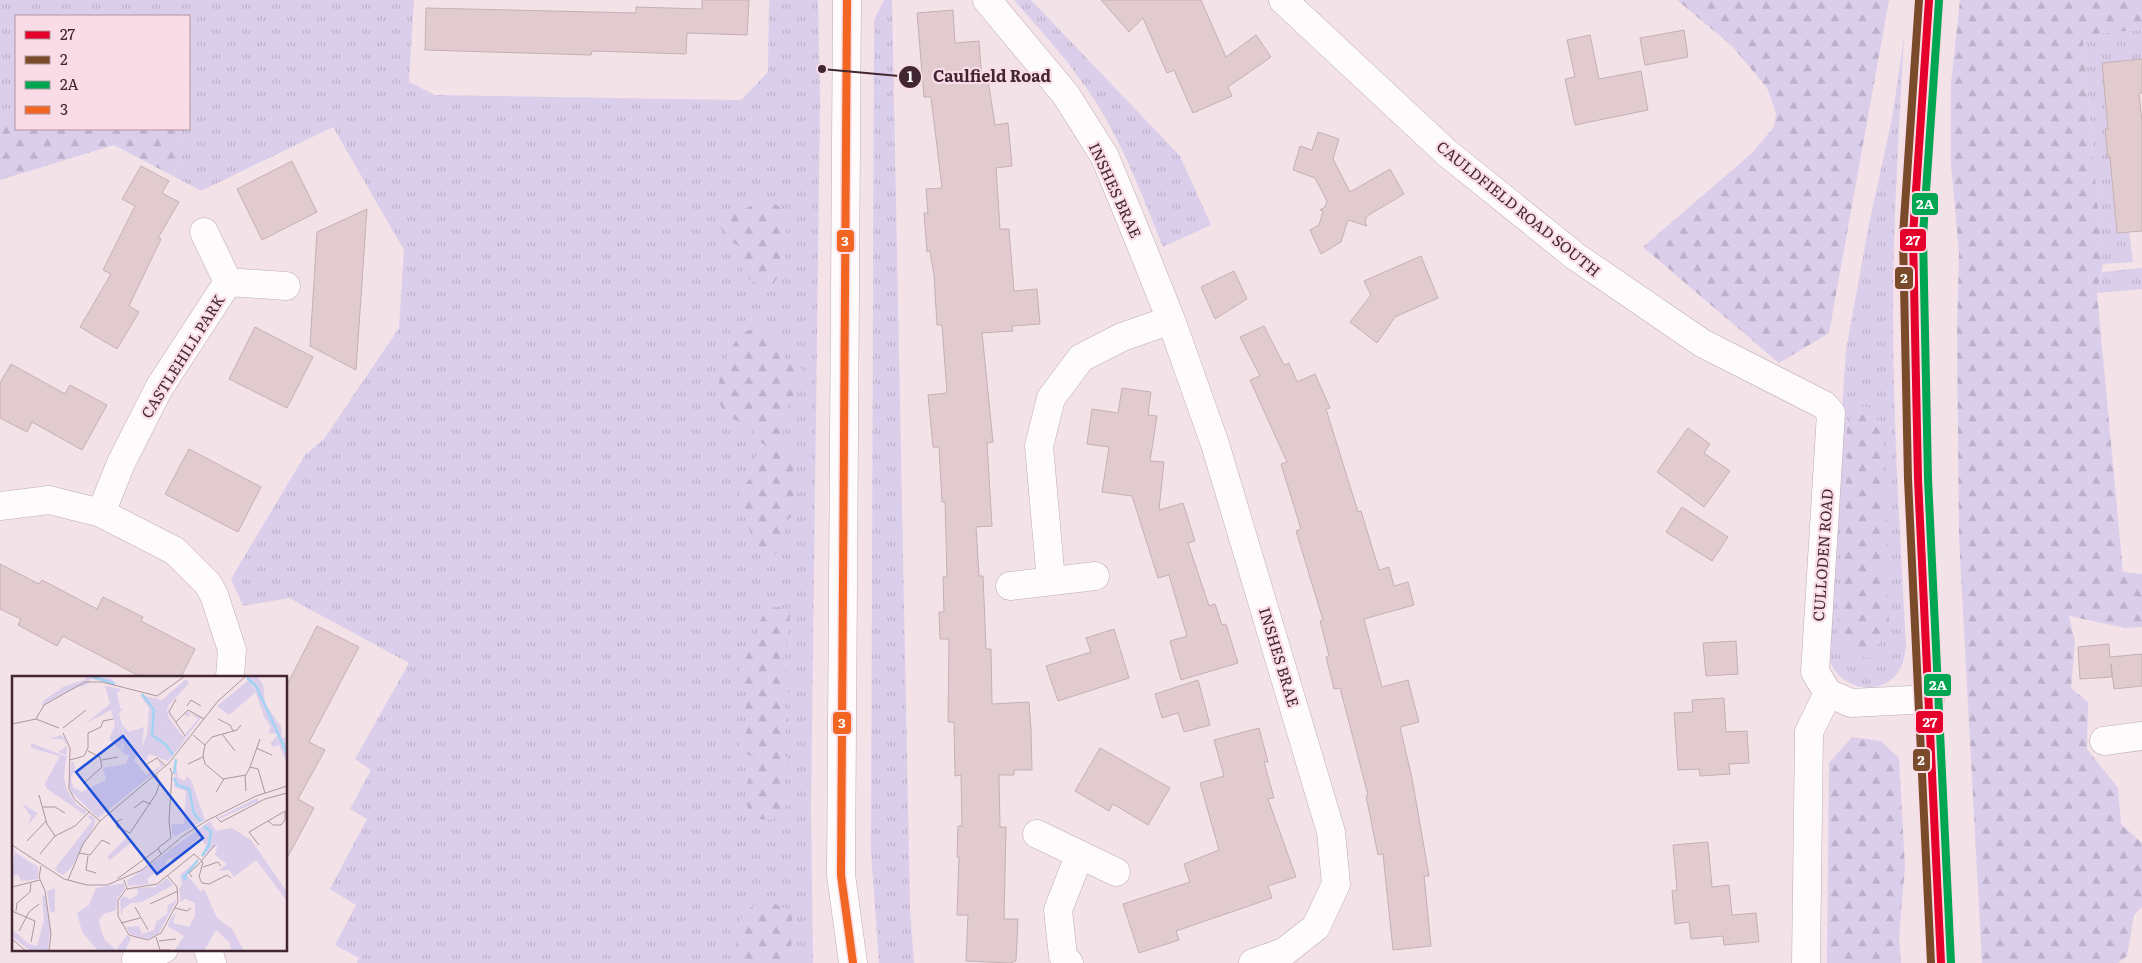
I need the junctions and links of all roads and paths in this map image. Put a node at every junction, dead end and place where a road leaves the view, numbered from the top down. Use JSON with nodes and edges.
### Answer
{"nodes":[{"id":1,"x":847,"y":0,"type":"edge"},
{"id":2,"x":987,"y":0,"type":"edge"},
{"id":3,"x":1283,"y":0,"type":"edge"},
{"id":4,"x":1929,"y":0,"type":"edge"},
{"id":5,"x":204,"y":232,"type":"dead end"},
{"id":6,"x":228,"y":282,"type":"junction"},
{"id":7,"x":286,"y":286,"type":"dead end"},
{"id":8,"x":1171,"y":320,"type":"junction"},
{"id":9,"x":1831,"y":413,"type":"joint"},
{"id":10,"x":0,"y":506,"type":"edge"},
{"id":11,"x":102,"y":513,"type":"junction"},
{"id":12,"x":1095,"y":576,"type":"dead end"},
{"id":13,"x":1051,"y":580,"type":"junction"},
{"id":14,"x":1010,"y":586,"type":"dead end"},
{"id":15,"x":230,"y":676,"type":"edge"},
{"id":16,"x":1828,"y":693,"type":"junction"},
{"id":17,"x":1930,"y":698,"type":"junction"},
{"id":18,"x":2142,"y":736,"type":"edge"},
{"id":19,"x":2104,"y":741,"type":"dead end"},
{"id":20,"x":1037,"y":834,"type":"dead end"},
{"id":21,"x":1079,"y":856,"type":"junction"},
{"id":22,"x":1116,"y":872,"type":"dead end"},
{"id":23,"x":161,"y":950,"type":"edge"},
{"id":24,"x":208,"y":950,"type":"edge"},
{"id":25,"x":136,"y":958,"type":"dead end"},
{"id":26,"x":212,"y":963,"type":"edge"},
{"id":27,"x":853,"y":963,"type":"edge"},
{"id":28,"x":1069,"y":963,"type":"edge"},
{"id":29,"x":1254,"y":963,"type":"edge"},
{"id":30,"x":1806,"y":963,"type":"edge"},
{"id":31,"x":1941,"y":963,"type":"edge"}],
"edges":[{"from":1,"to":27,"type":"street"},
{"from":2,"to":8,"type":"street","name":"INSHES BRAE"},
{"from":3,"to":9,"type":"street","name":"CAULDFIELD ROAD SOUTH"},
{"from":4,"to":17,"type":"main road"},
{"from":5,"to":6,"type":"street"},
{"from":6,"to":7,"type":"street"},
{"from":6,"to":11,"type":"street","name":"CASTLEHILL PARK"},
{"from":8,"to":13,"type":"street"},
{"from":8,"to":29,"type":"street","name":"INSHES BRAE"},
{"from":9,"to":16,"type":"street","name":"CULLODEN ROAD"},
{"from":10,"to":11,"type":"street"},
{"from":11,"to":15,"type":"street"},
{"from":12,"to":13,"type":"street"},
{"from":13,"to":14,"type":"street"},
{"from":16,"to":17,"type":"street"},
{"from":16,"to":30,"type":"street"},
{"from":17,"to":31,"type":"main road"},
{"from":18,"to":19,"type":"street"},
{"from":20,"to":21,"type":"street"},
{"from":21,"to":22,"type":"street"},
{"from":21,"to":28,"type":"street"},
{"from":23,"to":25,"type":"street"},
{"from":24,"to":26,"type":"street"}]}
